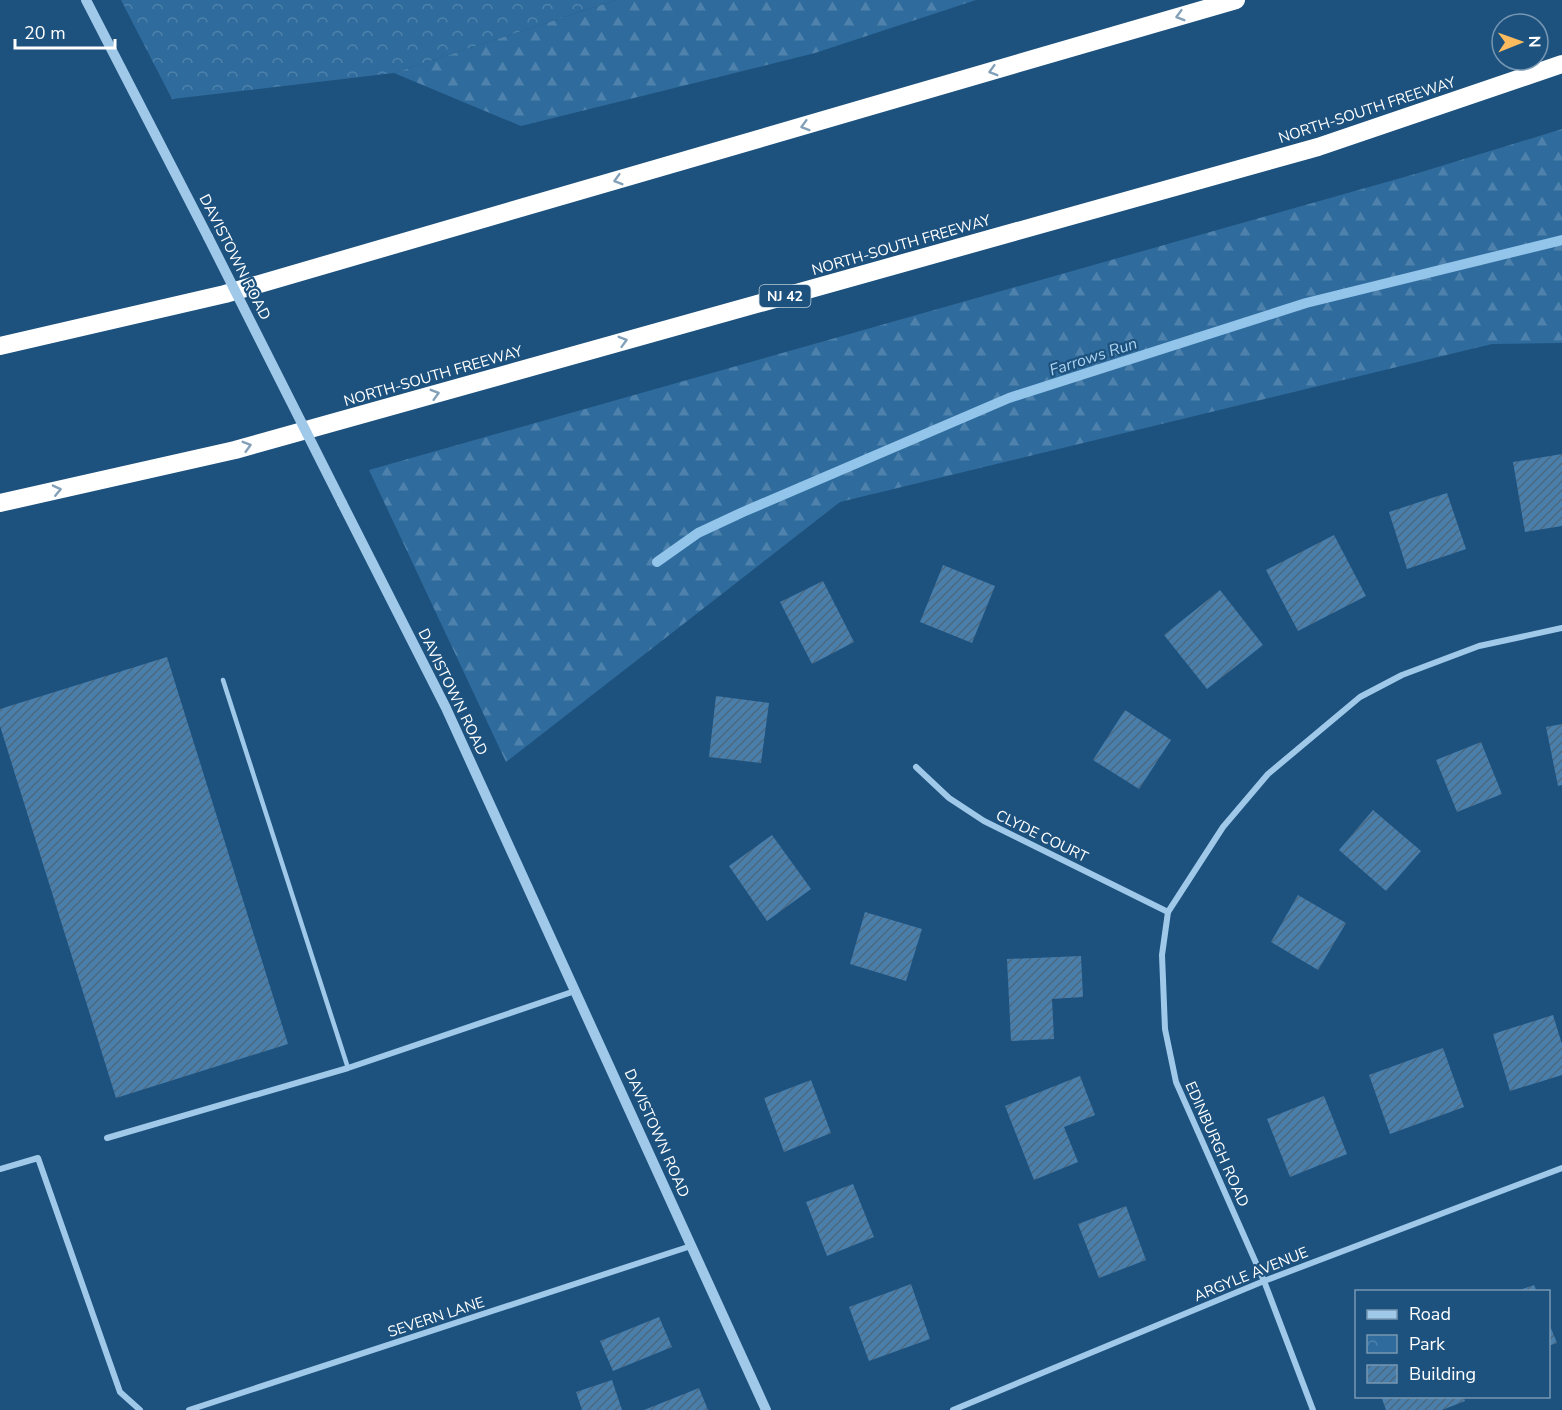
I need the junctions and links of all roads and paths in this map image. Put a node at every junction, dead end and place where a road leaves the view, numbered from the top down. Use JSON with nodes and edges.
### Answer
{"nodes":[{"id":1,"x":86,"y":0,"type":"edge"},
{"id":2,"x":1236,"y":0,"type":"edge"},
{"id":3,"x":1562,"y":64,"type":"edge"},
{"id":4,"x":0,"y":346,"type":"edge"},
{"id":5,"x":0,"y":503,"type":"edge"},
{"id":6,"x":1562,"y":628,"type":"edge"},
{"id":7,"x":223,"y":680,"type":"dead end"},
{"id":8,"x":916,"y":767,"type":"dead end"},
{"id":9,"x":1168,"y":912,"type":"junction"},
{"id":10,"x":575,"y":991,"type":"junction"},
{"id":11,"x":348,"y":1068,"type":"junction"},
{"id":12,"x":107,"y":1138,"type":"dead end"},
{"id":13,"x":1562,"y":1168,"type":"edge"},
{"id":14,"x":0,"y":1169,"type":"edge"},
{"id":15,"x":691,"y":1246,"type":"junction"},
{"id":16,"x":1264,"y":1281,"type":"junction"},
{"id":17,"x":140,"y":1410,"type":"edge"},
{"id":18,"x":189,"y":1410,"type":"edge"},
{"id":19,"x":766,"y":1410,"type":"edge"},
{"id":20,"x":953,"y":1410,"type":"edge"},
{"id":21,"x":1313,"y":1410,"type":"edge"}],
"edges":[{"from":1,"to":10,"type":"street","name":"DAVISTOWN ROAD","bridge":true},
{"from":2,"to":4,"type":"highway","one_way":true},
{"from":5,"to":3,"type":"highway","name":"NORTH-SOUTH FREEWAY","number":"NJ 42","one_way":true},
{"from":6,"to":9,"type":"street","name":"EDINBURGH ROAD"},
{"from":7,"to":11,"type":"lane"},
{"from":8,"to":9,"type":"street","name":"CLYDE COURT"},
{"from":9,"to":16,"type":"street","name":"EDINBURGH ROAD"},
{"from":10,"to":11,"type":"street"},
{"from":10,"to":15,"type":"street","name":"DAVISTOWN ROAD"},
{"from":11,"to":12,"type":"street"},
{"from":13,"to":16,"type":"street","name":"ARGYLE AVENUE"},
{"from":14,"to":17,"type":"street"},
{"from":15,"to":18,"type":"street","name":"SEVERN LANE"},
{"from":15,"to":19,"type":"street","name":"DAVISTOWN ROAD"},
{"from":16,"to":20,"type":"street","name":"ARGYLE AVENUE"},
{"from":16,"to":21,"type":"street","name":"EDINBURGH ROAD"}]}
